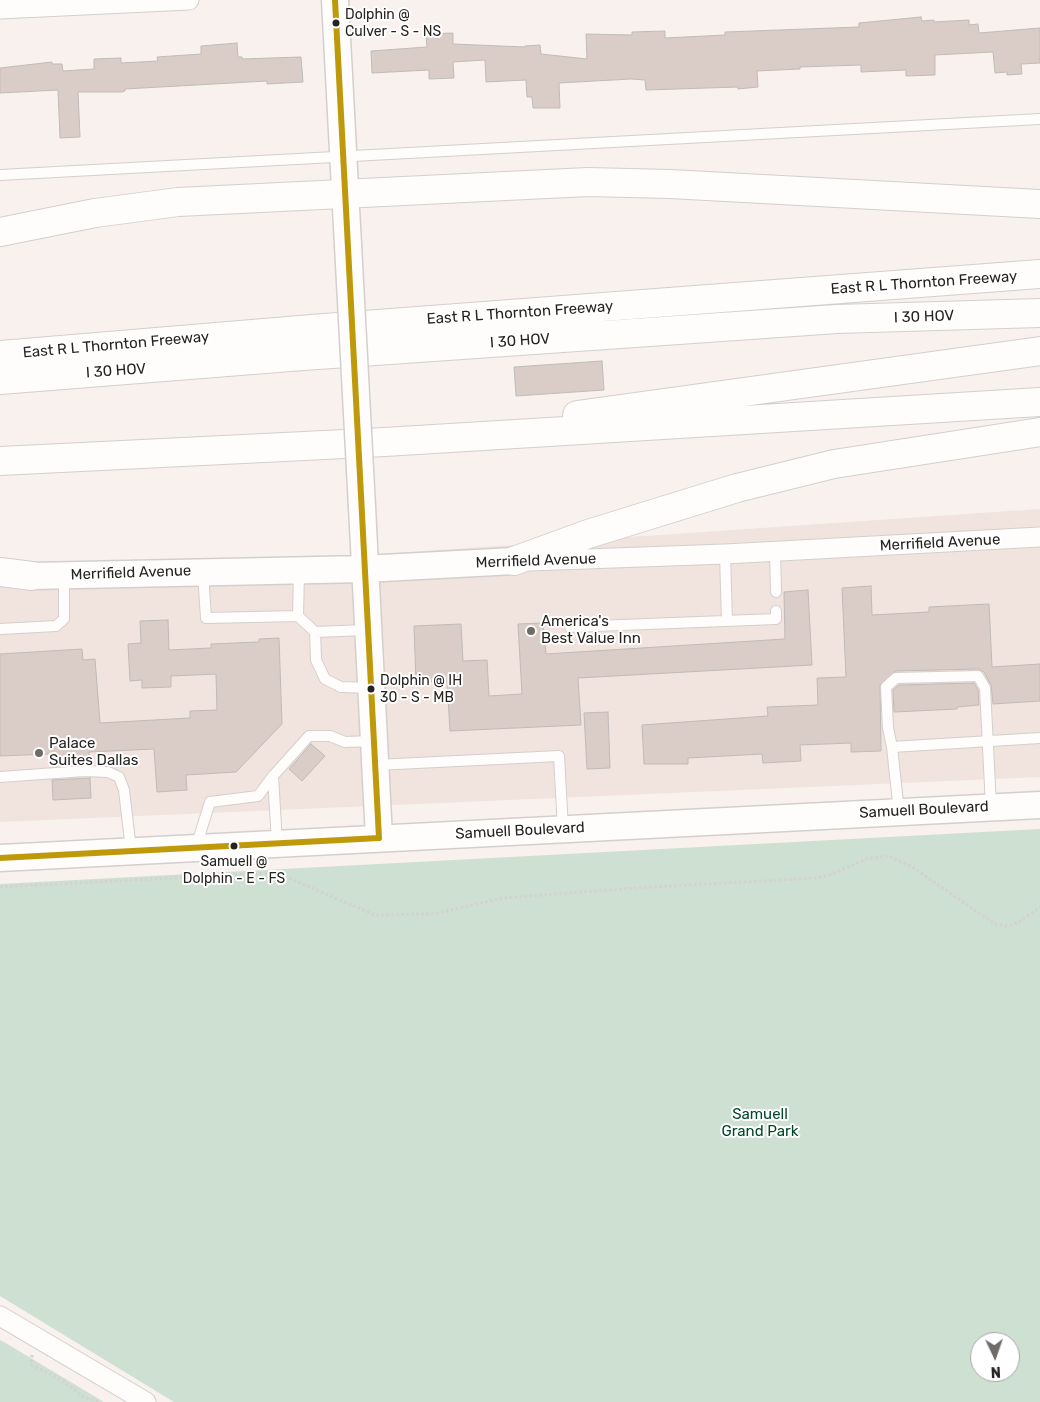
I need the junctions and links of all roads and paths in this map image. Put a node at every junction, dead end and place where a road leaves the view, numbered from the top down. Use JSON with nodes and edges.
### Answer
{"nodes":[{"id":1,"x":188,"y":0,"type":"edge"},
{"id":2,"x":335,"y":0,"type":"edge"},
{"id":3,"x":0,"y":9,"type":"edge"},
{"id":4,"x":1040,"y":119,"type":"edge"},
{"id":5,"x":342,"y":155,"type":"junction"},
{"id":6,"x":0,"y":175,"type":"edge"},
{"id":7,"x":344,"y":195,"type":"junction"},
{"id":8,"x":1040,"y":204,"type":"edge"},
{"id":9,"x":0,"y":232,"type":"edge"},
{"id":10,"x":1040,"y":274,"type":"edge"},
{"id":11,"x":662,"y":302,"type":"junction"},
{"id":12,"x":1040,"y":305,"type":"edge"},
{"id":13,"x":1040,"y":314,"type":"edge"},
{"id":14,"x":1040,"y":351,"type":"edge"},
{"id":15,"x":0,"y":355,"type":"edge"},
{"id":16,"x":0,"y":380,"type":"edge"},
{"id":17,"x":1040,"y":402,"type":"edge"},
{"id":18,"x":1040,"y":432,"type":"edge"},
{"id":19,"x":385,"y":442,"type":"junction"},
{"id":20,"x":0,"y":461,"type":"edge"},
{"id":21,"x":1040,"y":537,"type":"edge"},
{"id":22,"x":775,"y":552,"type":"junction"},
{"id":23,"x":725,"y":554,"type":"junction"},
{"id":24,"x":514,"y":561,"type":"junction"},
{"id":25,"x":364,"y":569,"type":"junction"},
{"id":26,"x":299,"y":571,"type":"junction"},
{"id":27,"x":0,"y":572,"type":"edge"},
{"id":28,"x":203,"y":572,"type":"junction"},
{"id":29,"x":64,"y":575,"type":"junction"},
{"id":30,"x":32,"y":576,"type":"joint"},
{"id":31,"x":776,"y":592,"type":"dead end"},
{"id":32,"x":776,"y":611,"type":"dead end"},
{"id":33,"x":298,"y":616,"type":"junction"},
{"id":34,"x":727,"y":620,"type":"junction"},
{"id":35,"x":570,"y":628,"type":"dead end"},
{"id":36,"x":0,"y":629,"type":"edge"},
{"id":37,"x":368,"y":630,"type":"junction"},
{"id":38,"x":315,"y":632,"type":"junction"},
{"id":39,"x":372,"y":688,"type":"junction"},
{"id":40,"x":1040,"y":738,"type":"edge"},
{"id":41,"x":988,"y":741,"type":"junction"},
{"id":42,"x":892,"y":747,"type":"junction"},
{"id":43,"x":376,"y":753,"type":"junction"},
{"id":44,"x":273,"y":776,"type":"junction"},
{"id":45,"x":0,"y":777,"type":"edge"},
{"id":46,"x":1040,"y":805,"type":"edge"},
{"id":47,"x":991,"y":807,"type":"junction"},
{"id":48,"x":898,"y":812,"type":"junction"},
{"id":49,"x":563,"y":829,"type":"junction"},
{"id":50,"x":379,"y":838,"type":"junction"},
{"id":51,"x":278,"y":844,"type":"junction"},
{"id":52,"x":195,"y":848,"type":"junction"},
{"id":53,"x":131,"y":851,"type":"junction"},
{"id":54,"x":0,"y":858,"type":"edge"},
{"id":55,"x":0,"y":887,"type":"edge"},
{"id":56,"x":1040,"y":907,"type":"edge"},
{"id":57,"x":0,"y":1316,"type":"edge"},
{"id":58,"x":40,"y":1340,"type":"junction"},
{"id":59,"x":98,"y":1402,"type":"edge"},
{"id":60,"x":146,"y":1402,"type":"edge"}],
"edges":[{"from":1,"to":3,"type":"street"},
{"from":2,"to":5,"type":"main road"},
{"from":4,"to":5,"type":"lane"},
{"from":5,"to":6,"type":"lane"},
{"from":5,"to":7,"type":"main road"},
{"from":7,"to":8,"type":"highway"},
{"from":7,"to":9,"type":"highway"},
{"from":7,"to":25,"type":"main road","bridge":true},
{"from":10,"to":11,"type":"highway","name":"East R L Thornton Freeway"},
{"from":11,"to":12,"type":"highway"},
{"from":11,"to":15,"type":"highway","name":"East R L Thornton Freeway"},
{"from":13,"to":16,"type":"highway","name":"I 30 HOV"},
{"from":14,"to":19,"type":"highway"},
{"from":17,"to":19,"type":"highway"},
{"from":18,"to":24,"type":"highway"},
{"from":19,"to":20,"type":"highway"},
{"from":21,"to":22,"type":"street","name":"Merrifield Avenue"},
{"from":22,"to":23,"type":"street","name":"Merrifield Avenue"},
{"from":22,"to":31,"type":"lane"},
{"from":23,"to":24,"type":"street","name":"Merrifield Avenue"},
{"from":23,"to":34,"type":"lane"},
{"from":24,"to":25,"type":"main road","name":"Merrifield Avenue"},
{"from":25,"to":26,"type":"main road","name":"Merrifield Avenue"},
{"from":25,"to":37,"type":"main road"},
{"from":26,"to":28,"type":"main road","name":"Merrifield Avenue"},
{"from":26,"to":33,"type":"lane"},
{"from":27,"to":30,"type":"highway"},
{"from":28,"to":29,"type":"main road","name":"Merrifield Avenue"},
{"from":28,"to":33,"type":"lane"},
{"from":29,"to":30,"type":"main road","name":"Merrifield Avenue"},
{"from":29,"to":36,"type":"lane"},
{"from":32,"to":34,"type":"lane"},
{"from":33,"to":38,"type":"lane"},
{"from":34,"to":35,"type":"lane"},
{"from":37,"to":38,"type":"lane"},
{"from":37,"to":39,"type":"main road"},
{"from":38,"to":39,"type":"lane"},
{"from":39,"to":43,"type":"main road"},
{"from":40,"to":41,"type":"lane"},
{"from":41,"to":42,"type":"lane"},
{"from":41,"to":42,"type":"lane"},
{"from":41,"to":47,"type":"lane"},
{"from":42,"to":48,"type":"lane"},
{"from":43,"to":44,"type":"lane"},
{"from":43,"to":49,"type":"lane"},
{"from":43,"to":50,"type":"main road"},
{"from":44,"to":51,"type":"lane"},
{"from":44,"to":52,"type":"lane"},
{"from":45,"to":53,"type":"lane"},
{"from":46,"to":47,"type":"main road","name":"Samuell Boulevard"},
{"from":47,"to":48,"type":"main road","name":"Samuell Boulevard"},
{"from":48,"to":49,"type":"main road","name":"Samuell Boulevard"},
{"from":49,"to":50,"type":"main road","name":"Samuell Boulevard"},
{"from":50,"to":51,"type":"main road","name":"Samuell Boulevard"},
{"from":51,"to":52,"type":"main road","name":"Samuell Boulevard"},
{"from":52,"to":53,"type":"main road","name":"Samuell Boulevard"},
{"from":53,"to":54,"type":"main road","name":"Samuell Boulevard"},
{"from":55,"to":56,"type":"path"},
{"from":57,"to":58,"type":"street"},
{"from":58,"to":59,"type":"path"},
{"from":58,"to":60,"type":"street"}]}
